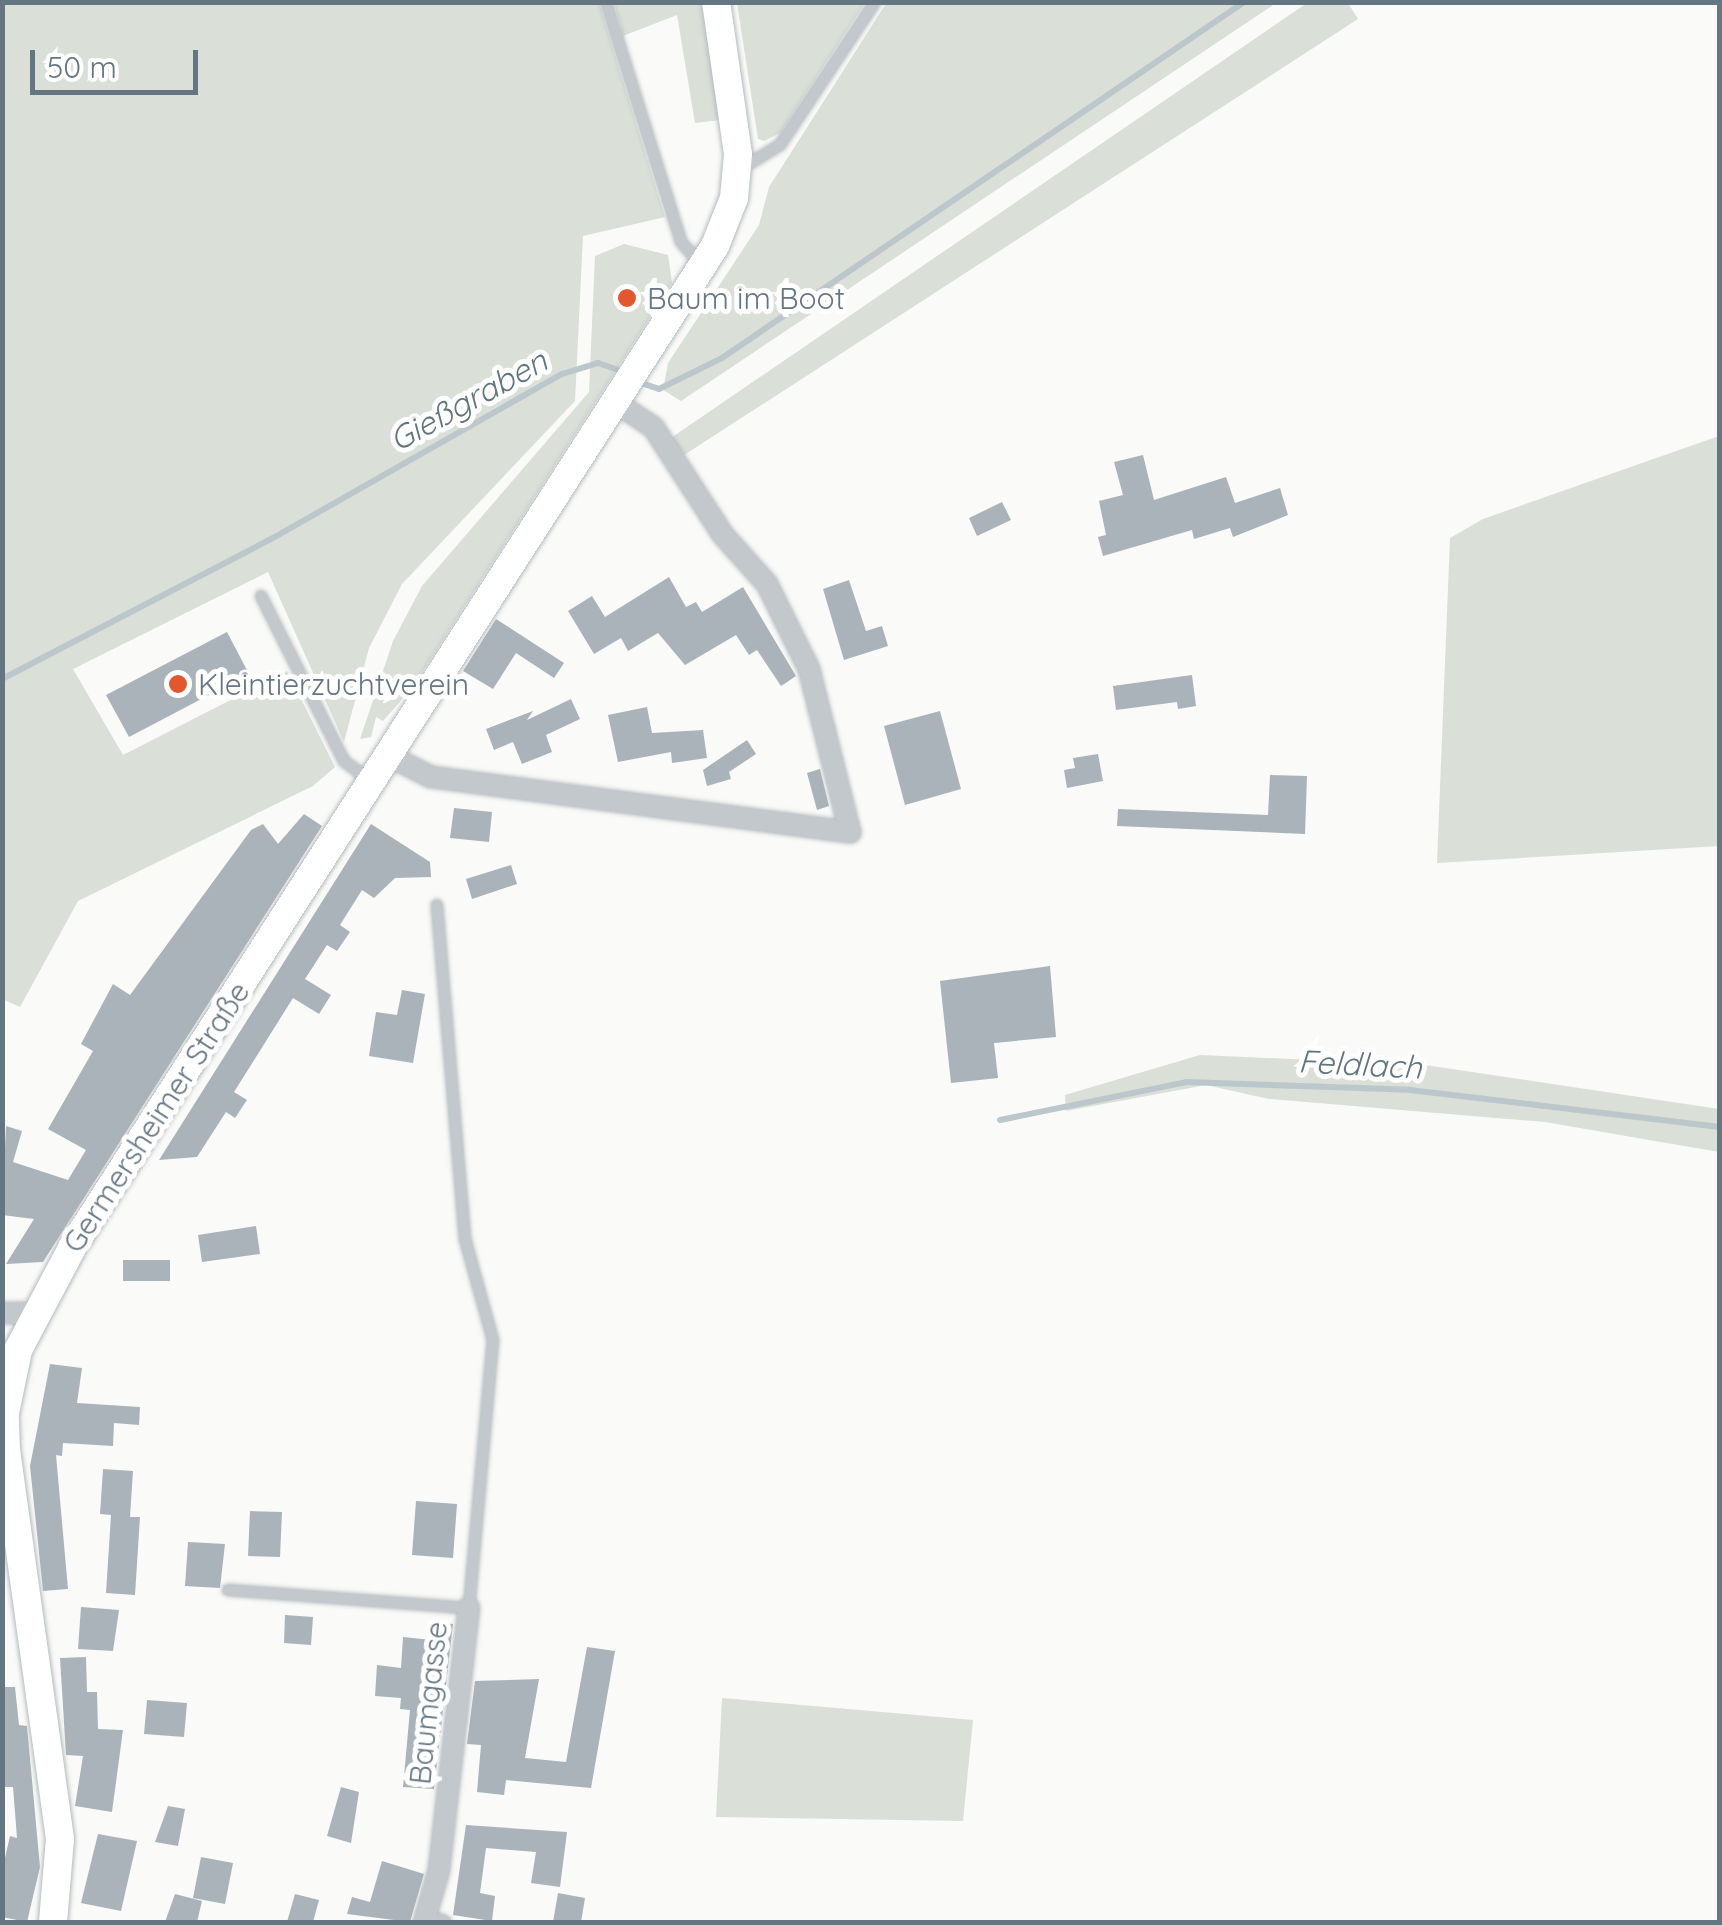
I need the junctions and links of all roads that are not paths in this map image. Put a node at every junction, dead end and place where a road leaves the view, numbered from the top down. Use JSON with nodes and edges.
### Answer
{"nodes":[{"id":1,"x":606,"y":2,"type":"edge"},
{"id":2,"x":716,"y":2,"type":"edge"},
{"id":3,"x":876,"y":2,"type":"edge"},
{"id":4,"x":738,"y":170,"type":"junction"},
{"id":5,"x":702,"y":266,"type":"junction"},
{"id":6,"x":618,"y":397,"type":"junction"},
{"id":7,"x":261,"y":596,"type":"dead end"},
{"id":8,"x":389,"y":756,"type":"junction"},
{"id":9,"x":372,"y":782,"type":"junction"},
{"id":10,"x":437,"y":904,"type":"dead end"},
{"id":11,"x":2,"y":1313,"type":"edge"},
{"id":12,"x":32,"y":1313,"type":"junction"},
{"id":13,"x":228,"y":1590,"type":"dead end"},
{"id":14,"x":469,"y":1608,"type":"junction"},
{"id":15,"x":432,"y":1920,"type":"edge"},
{"id":16,"x":53,"y":1922,"type":"edge"}],
"edges":[{"from":1,"to":5,"type":"lane"},
{"from":2,"to":4,"type":"street","name":"Germersheimer Straße"},
{"from":3,"to":4,"type":"lane"},
{"from":4,"to":5,"type":"street","name":"Germersheimer Straße"},
{"from":5,"to":6,"type":"street","name":"Germersheimer Straße"},
{"from":6,"to":8,"type":"street","name":"Germersheimer Straße"},
{"from":6,"to":8,"type":"street"},
{"from":7,"to":9,"type":"lane"},
{"from":8,"to":9,"type":"street","name":"Germersheimer Straße"},
{"from":9,"to":12,"type":"street","name":"Germersheimer Straße"},
{"from":10,"to":14,"type":"lane"},
{"from":11,"to":12,"type":"street"},
{"from":12,"to":16,"type":"street","name":"Germersheimer Straße"},
{"from":13,"to":14,"type":"lane","name":"Baumgasse"},
{"from":14,"to":15,"type":"street","name":"Baumgasse"}]}
